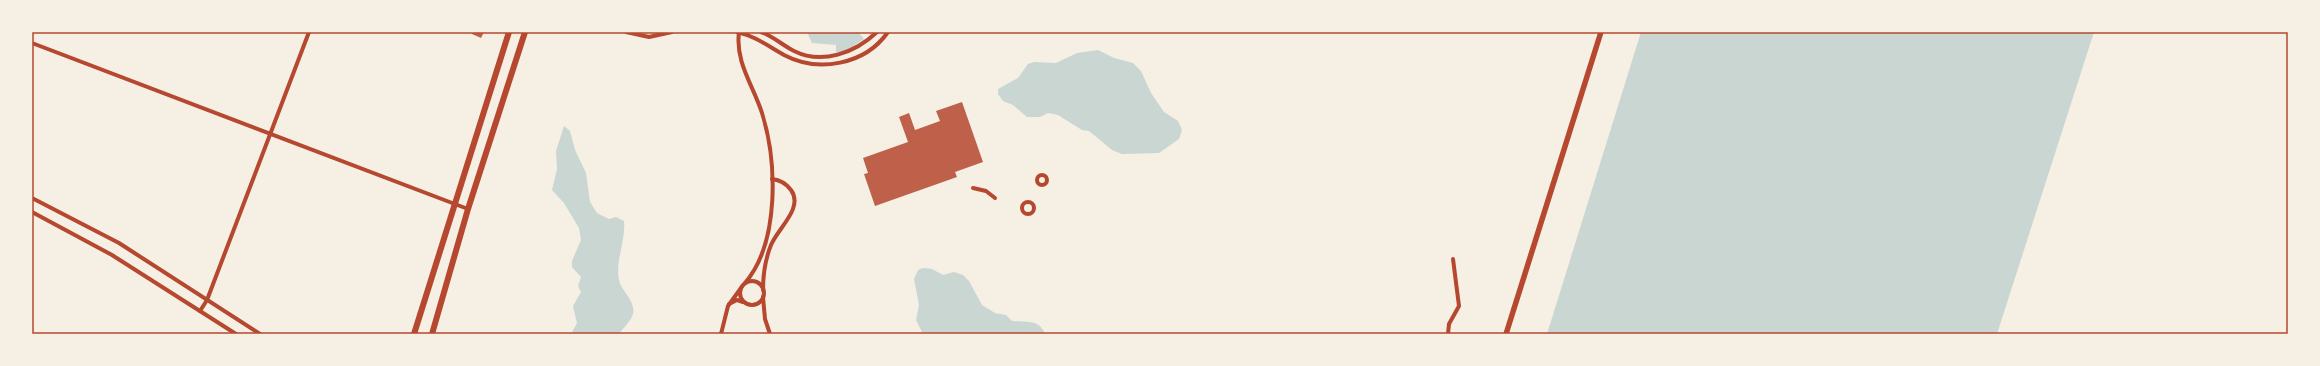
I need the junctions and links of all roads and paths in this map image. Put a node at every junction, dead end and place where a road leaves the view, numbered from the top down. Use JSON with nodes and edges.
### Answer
{"nodes":[{"id":1,"x":309,"y":32,"type":"edge"},
{"id":2,"x":509,"y":32,"type":"edge"},
{"id":3,"x":525,"y":32,"type":"edge"},
{"id":4,"x":626,"y":32,"type":"edge"},
{"id":5,"x":672,"y":32,"type":"edge"},
{"id":6,"x":738,"y":32,"type":"edge"},
{"id":7,"x":761,"y":32,"type":"edge"},
{"id":8,"x":877,"y":32,"type":"edge"},
{"id":9,"x":888,"y":32,"type":"edge"},
{"id":10,"x":1601,"y":32,"type":"edge"},
{"id":11,"x":634,"y":33,"type":"edge"},
{"id":12,"x":868,"y":39,"type":"junction"},
{"id":13,"x":32,"y":43,"type":"edge"},
{"id":14,"x":872,"y":48,"type":"junction"},
{"id":15,"x":844,"y":53,"type":"junction"},
{"id":16,"x":846,"y":62,"type":"junction"},
{"id":17,"x":272,"y":133,"type":"junction"},
{"id":18,"x":772,"y":179,"type":"junction"},
{"id":19,"x":973,"y":188,"type":"dead end"},
{"id":20,"x":32,"y":198,"type":"edge"},
{"id":21,"x":995,"y":198,"type":"dead end"},
{"id":22,"x":455,"y":204,"type":"junction"},
{"id":23,"x":468,"y":209,"type":"junction"},
{"id":24,"x":32,"y":212,"type":"edge"},
{"id":25,"x":1452,"y":259,"type":"dead end"},
{"id":26,"x":744,"y":284,"type":"junction"},
{"id":27,"x":763,"y":292,"type":"junction"},
{"id":28,"x":208,"y":300,"type":"junction"},
{"id":29,"x":745,"y":302,"type":"junction"},
{"id":30,"x":753,"y":304,"type":"junction"},
{"id":31,"x":728,"y":306,"type":"junction"},
{"id":32,"x":200,"y":311,"type":"junction"},
{"id":33,"x":764,"y":313,"type":"junction"},
{"id":34,"x":236,"y":334,"type":"edge"},
{"id":35,"x":260,"y":334,"type":"edge"},
{"id":36,"x":414,"y":334,"type":"edge"},
{"id":37,"x":432,"y":334,"type":"edge"},
{"id":38,"x":721,"y":334,"type":"edge"},
{"id":39,"x":770,"y":334,"type":"edge"},
{"id":40,"x":1448,"y":334,"type":"edge"},
{"id":41,"x":1506,"y":334,"type":"edge"}],
"edges":[{"from":1,"to":17,"type":"street"},
{"from":2,"to":22,"type":"main road"},
{"from":3,"to":23,"type":"main road"},
{"from":4,"to":11,"type":"street"},
{"from":5,"to":11,"type":"street"},
{"from":6,"to":16,"type":"street"},
{"from":6,"to":18,"type":"street"},
{"from":7,"to":15,"type":"street"},
{"from":8,"to":12,"type":"street"},
{"from":9,"to":14,"type":"street"},
{"from":10,"to":41,"type":"street"},
{"from":12,"to":14,"type":"street"},
{"from":12,"to":15,"type":"street"},
{"from":13,"to":17,"type":"street"},
{"from":14,"to":16,"type":"street"},
{"from":15,"to":16,"type":"street"},
{"from":17,"to":22,"type":"street"},
{"from":17,"to":28,"type":"street"},
{"from":18,"to":26,"type":"street"},
{"from":18,"to":27,"type":"street"},
{"from":19,"to":21,"type":"street"},
{"from":20,"to":28,"type":"street"},
{"from":22,"to":23,"type":"street"},
{"from":22,"to":36,"type":"main road"},
{"from":23,"to":37,"type":"main road"},
{"from":24,"to":32,"type":"street"},
{"from":25,"to":40,"type":"street"},
{"from":26,"to":27,"type":"street"},
{"from":26,"to":29,"type":"street"},
{"from":26,"to":31,"type":"street"},
{"from":27,"to":30,"type":"street"},
{"from":27,"to":33,"type":"street"},
{"from":28,"to":32,"type":"street"},
{"from":28,"to":35,"type":"street"},
{"from":29,"to":30,"type":"street"},
{"from":29,"to":31,"type":"street"},
{"from":30,"to":33,"type":"street"},
{"from":31,"to":38,"type":"street"},
{"from":32,"to":34,"type":"street"},
{"from":33,"to":39,"type":"street"}]}
